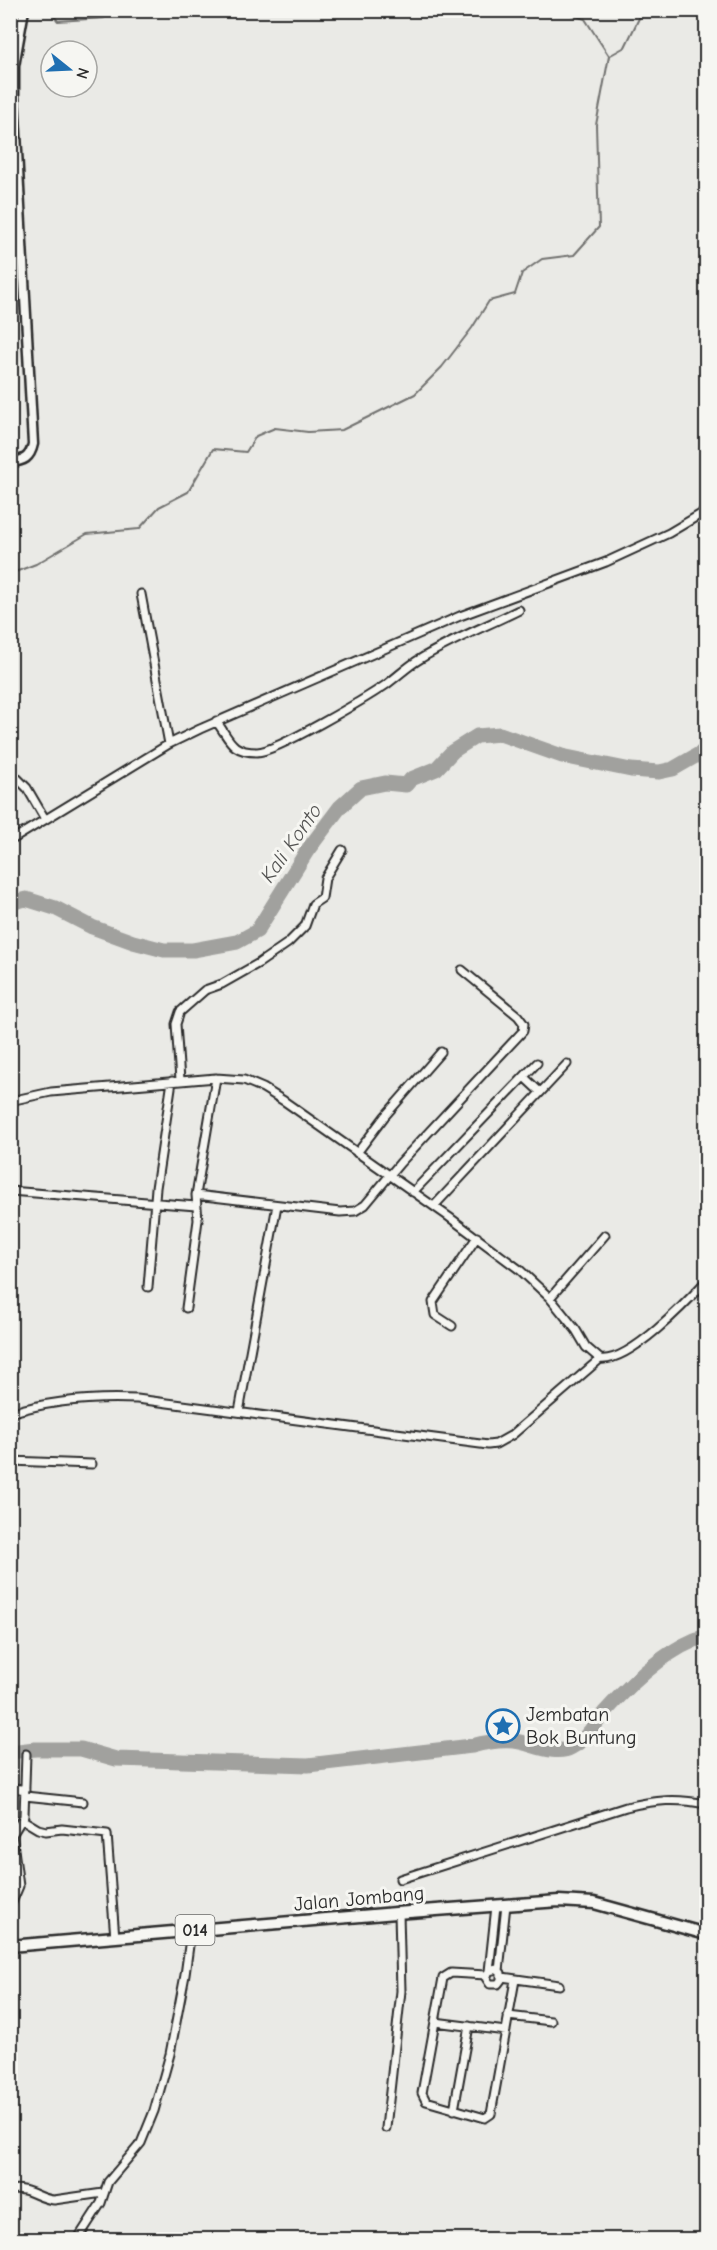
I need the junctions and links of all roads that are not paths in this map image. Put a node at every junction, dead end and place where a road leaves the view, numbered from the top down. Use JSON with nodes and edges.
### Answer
{"nodes":[{"id":1,"x":24,"y":10,"type":"edge"},
{"id":2,"x":10,"y":462,"type":"edge"},
{"id":3,"x":706,"y":511,"type":"edge"},
{"id":4,"x":141,"y":594,"type":"dead end"},
{"id":5,"x":519,"y":610,"type":"dead end"},
{"id":6,"x":216,"y":721,"type":"junction"},
{"id":7,"x":169,"y":744,"type":"junction"},
{"id":8,"x":10,"y":771,"type":"edge"},
{"id":9,"x":45,"y":819,"type":"junction"},
{"id":10,"x":10,"y":841,"type":"edge"},
{"id":11,"x":342,"y":850,"type":"dead end"},
{"id":12,"x":462,"y":969,"type":"dead end"},
{"id":13,"x":441,"y":1053,"type":"dead end"},
{"id":14,"x":537,"y":1063,"type":"dead end"},
{"id":15,"x":567,"y":1064,"type":"dead end"},
{"id":16,"x":524,"y":1077,"type":"junction"},
{"id":17,"x":216,"y":1078,"type":"junction"},
{"id":18,"x":176,"y":1081,"type":"junction"},
{"id":19,"x":540,"y":1092,"type":"junction"},
{"id":20,"x":10,"y":1101,"type":"edge"},
{"id":21,"x":357,"y":1153,"type":"junction"},
{"id":22,"x":388,"y":1176,"type":"junction"},
{"id":23,"x":10,"y":1191,"type":"edge"},
{"id":24,"x":413,"y":1192,"type":"junction"},
{"id":25,"x":196,"y":1195,"type":"junction"},
{"id":26,"x":155,"y":1202,"type":"junction"},
{"id":27,"x":277,"y":1205,"type":"junction"},
{"id":28,"x":196,"y":1206,"type":"junction"},
{"id":29,"x":434,"y":1206,"type":"junction"},
{"id":30,"x":605,"y":1235,"type":"dead end"},
{"id":31,"x":477,"y":1238,"type":"junction"},
{"id":32,"x":706,"y":1281,"type":"edge"},
{"id":33,"x":148,"y":1287,"type":"dead end"},
{"id":34,"x":550,"y":1298,"type":"junction"},
{"id":35,"x":186,"y":1308,"type":"dead end"},
{"id":36,"x":452,"y":1326,"type":"dead end"},
{"id":37,"x":600,"y":1359,"type":"junction"},
{"id":38,"x":239,"y":1412,"type":"junction"},
{"id":39,"x":10,"y":1413,"type":"edge"},
{"id":40,"x":10,"y":1461,"type":"edge"},
{"id":41,"x":92,"y":1464,"type":"dead end"},
{"id":42,"x":26,"y":1754,"type":"dead end"},
{"id":43,"x":10,"y":1787,"type":"edge"},
{"id":44,"x":25,"y":1793,"type":"junction"},
{"id":45,"x":83,"y":1802,"type":"dead end"},
{"id":46,"x":706,"y":1804,"type":"edge"},
{"id":47,"x":23,"y":1820,"type":"junction"},
{"id":48,"x":400,"y":1879,"type":"dead end"},
{"id":49,"x":501,"y":1905,"type":"junction"},
{"id":50,"x":10,"y":1907,"type":"edge"},
{"id":51,"x":398,"y":1913,"type":"junction"},
{"id":52,"x":191,"y":1931,"type":"junction"},
{"id":53,"x":706,"y":1934,"type":"edge"},
{"id":54,"x":115,"y":1938,"type":"junction"},
{"id":55,"x":10,"y":1946,"type":"edge"},
{"id":56,"x":488,"y":1973,"type":"junction"},
{"id":57,"x":500,"y":1974,"type":"junction"},
{"id":58,"x":515,"y":1980,"type":"junction"},
{"id":59,"x":559,"y":1985,"type":"dead end"},
{"id":60,"x":508,"y":2016,"type":"junction"},
{"id":61,"x":551,"y":2021,"type":"dead end"},
{"id":62,"x":435,"y":2022,"type":"junction"},
{"id":63,"x":469,"y":2026,"type":"junction"},
{"id":64,"x":506,"y":2031,"type":"junction"},
{"id":65,"x":454,"y":2110,"type":"junction"},
{"id":66,"x":386,"y":2128,"type":"dead end"},
{"id":67,"x":10,"y":2190,"type":"edge"},
{"id":68,"x":102,"y":2197,"type":"junction"},
{"id":69,"x":77,"y":2240,"type":"edge"}],
"edges":[{"from":1,"to":2,"type":"street"},
{"from":3,"to":6,"type":"street"},
{"from":4,"to":7,"type":"street"},
{"from":5,"to":6,"type":"street"},
{"from":6,"to":7,"type":"street"},
{"from":7,"to":9,"type":"street"},
{"from":8,"to":9,"type":"street"},
{"from":9,"to":10,"type":"street"},
{"from":11,"to":18,"type":"street"},
{"from":12,"to":22,"type":"street"},
{"from":13,"to":21,"type":"street"},
{"from":14,"to":16,"type":"street"},
{"from":15,"to":19,"type":"street"},
{"from":16,"to":19,"type":"street"},
{"from":16,"to":24,"type":"street"},
{"from":17,"to":18,"type":"street"},
{"from":17,"to":21,"type":"street"},
{"from":17,"to":25,"type":"street"},
{"from":18,"to":20,"type":"street"},
{"from":18,"to":26,"type":"street"},
{"from":19,"to":29,"type":"street"},
{"from":21,"to":22,"type":"street"},
{"from":22,"to":24,"type":"street"},
{"from":22,"to":27,"type":"street"},
{"from":23,"to":26,"type":"street"},
{"from":24,"to":29,"type":"street"},
{"from":25,"to":27,"type":"street"},
{"from":25,"to":28,"type":"street"},
{"from":26,"to":28,"type":"street"},
{"from":26,"to":33,"type":"street"},
{"from":27,"to":38,"type":"street"},
{"from":28,"to":35,"type":"street"},
{"from":29,"to":31,"type":"street"},
{"from":30,"to":34,"type":"street"},
{"from":31,"to":34,"type":"street"},
{"from":31,"to":36,"type":"street"},
{"from":32,"to":37,"type":"street"},
{"from":34,"to":37,"type":"street"},
{"from":37,"to":38,"type":"street"},
{"from":38,"to":39,"type":"street"},
{"from":40,"to":41,"type":"street"},
{"from":42,"to":44,"type":"street"},
{"from":43,"to":44,"type":"street"},
{"from":44,"to":45,"type":"street"},
{"from":44,"to":47,"type":"street"},
{"from":46,"to":48,"type":"street"},
{"from":47,"to":50,"type":"street"},
{"from":47,"to":54,"type":"street"},
{"from":49,"to":51,"type":"main road","name":"Jalan Jombang","number":"014"},
{"from":49,"to":53,"type":"main road","name":"Jalan Jombang","number":"014"},
{"from":49,"to":56,"type":"street"},
{"from":49,"to":57,"type":"street"},
{"from":51,"to":52,"type":"main road","name":"Jalan Jombang","number":"014"},
{"from":51,"to":66,"type":"street"},
{"from":52,"to":54,"type":"main road","name":"Jalan Jombang","number":"014"},
{"from":52,"to":68,"type":"street"},
{"from":54,"to":55,"type":"main road","name":"Jalan Jombang","number":"014"},
{"from":56,"to":57,"type":"street"},
{"from":56,"to":57,"type":"street"},
{"from":56,"to":62,"type":"street"},
{"from":57,"to":58,"type":"street"},
{"from":58,"to":59,"type":"street"},
{"from":58,"to":60,"type":"street"},
{"from":60,"to":61,"type":"street"},
{"from":60,"to":64,"type":"street"},
{"from":62,"to":63,"type":"street"},
{"from":62,"to":65,"type":"street"},
{"from":63,"to":64,"type":"street"},
{"from":63,"to":65,"type":"street"},
{"from":64,"to":65,"type":"street"},
{"from":67,"to":68,"type":"street"},
{"from":68,"to":69,"type":"street"}]}
